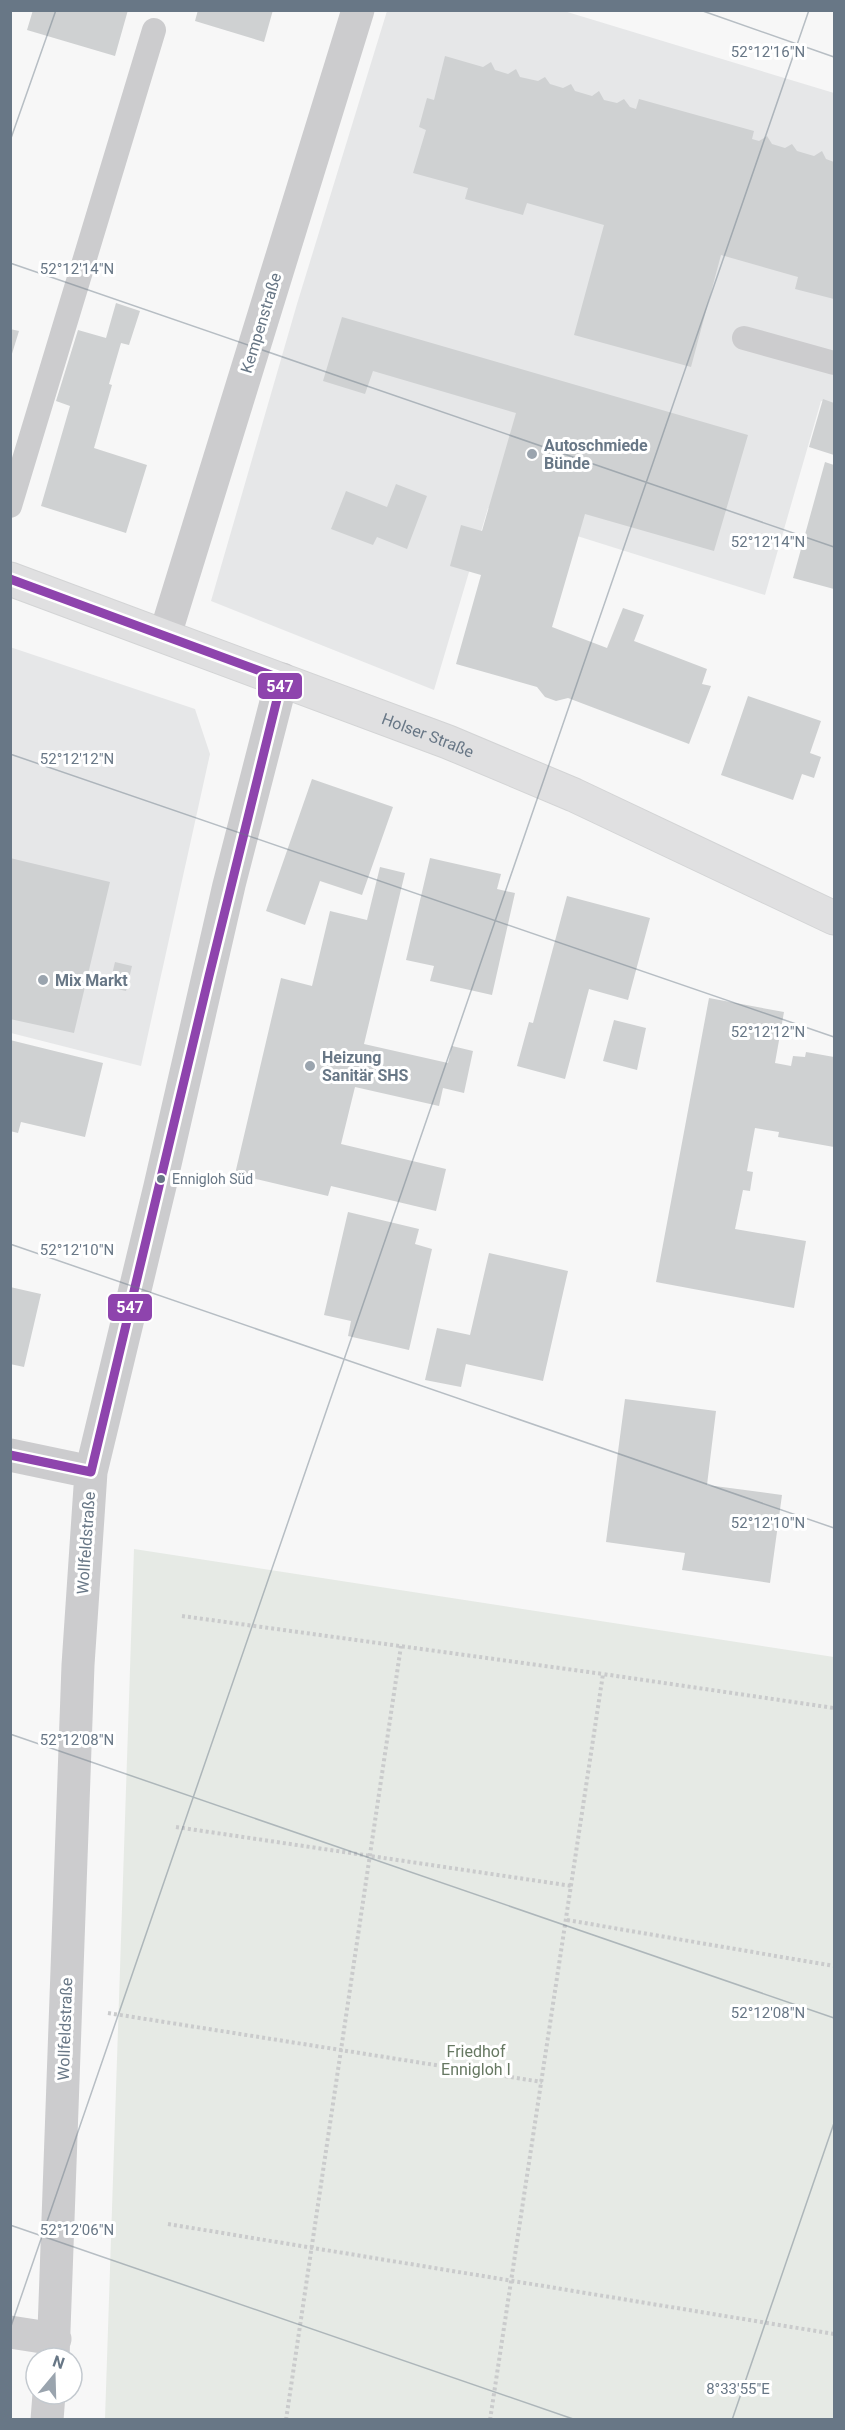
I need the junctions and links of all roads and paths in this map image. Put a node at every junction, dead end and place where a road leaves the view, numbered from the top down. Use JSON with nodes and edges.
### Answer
{"nodes":[{"id":1,"x":358,"y":10,"type":"edge"},
{"id":2,"x":154,"y":30,"type":"dead end"},
{"id":3,"x":744,"y":338,"type":"dead end"},
{"id":4,"x":834,"y":363,"type":"edge"},
{"id":5,"x":10,"y":506,"type":"edge"},
{"id":6,"x":10,"y":579,"type":"edge"},
{"id":7,"x":165,"y":635,"type":"junction"},
{"id":8,"x":282,"y":679,"type":"junction"},
{"id":9,"x":833,"y":911,"type":"edge"},
{"id":10,"x":10,"y":1455,"type":"edge"},
{"id":11,"x":91,"y":1472,"type":"junction"},
{"id":12,"x":182,"y":1616,"type":"dead end"},
{"id":13,"x":401,"y":1646,"type":"junction"},
{"id":14,"x":603,"y":1674,"type":"junction"},
{"id":15,"x":834,"y":1708,"type":"edge"},
{"id":16,"x":176,"y":1827,"type":"dead end"},
{"id":17,"x":370,"y":1856,"type":"junction"},
{"id":18,"x":572,"y":1886,"type":"junction"},
{"id":19,"x":567,"y":1920,"type":"junction"},
{"id":20,"x":834,"y":1966,"type":"edge"},
{"id":21,"x":66,"y":2007,"type":"junction"},
{"id":22,"x":341,"y":2050,"type":"junction"},
{"id":23,"x":542,"y":2082,"type":"junction"},
{"id":24,"x":168,"y":2224,"type":"dead end"},
{"id":25,"x":312,"y":2248,"type":"junction"},
{"id":26,"x":511,"y":2281,"type":"junction"},
{"id":27,"x":10,"y":2332,"type":"edge"},
{"id":28,"x":834,"y":2334,"type":"edge"},
{"id":29,"x":46,"y":2346,"type":"edge"},
{"id":30,"x":54,"y":2346,"type":"edge"},
{"id":31,"x":286,"y":2420,"type":"edge"},
{"id":32,"x":490,"y":2420,"type":"edge"}],
"edges":[{"from":1,"to":7,"type":"street","name":"Kempenstraße"},
{"from":2,"to":5,"type":"lane"},
{"from":3,"to":4,"type":"lane"},
{"from":6,"to":7,"type":"main road","name":"Holser Straße"},
{"from":7,"to":8,"type":"main road","name":"Holser Straße"},
{"from":8,"to":9,"type":"main road","name":"Holser Straße"},
{"from":8,"to":11,"type":"street","name":"Wollfeldstraße"},
{"from":10,"to":11,"type":"street"},
{"from":11,"to":21,"type":"street","name":"Wollfeldstraße"},
{"from":12,"to":13,"type":"path"},
{"from":13,"to":14,"type":"path"},
{"from":13,"to":17,"type":"path"},
{"from":14,"to":15,"type":"path"},
{"from":14,"to":18,"type":"path"},
{"from":16,"to":17,"type":"path"},
{"from":17,"to":18,"type":"path"},
{"from":17,"to":22,"type":"path"},
{"from":18,"to":19,"type":"path"},
{"from":19,"to":20,"type":"path"},
{"from":19,"to":23,"type":"path"},
{"from":21,"to":22,"type":"path"},
{"from":21,"to":30,"type":"street","name":"Wollfeldstraße"},
{"from":22,"to":23,"type":"path"},
{"from":22,"to":25,"type":"path"},
{"from":23,"to":26,"type":"path"},
{"from":24,"to":25,"type":"path"},
{"from":25,"to":26,"type":"path"},
{"from":25,"to":31,"type":"path"},
{"from":26,"to":28,"type":"path"},
{"from":26,"to":32,"type":"path"},
{"from":27,"to":29,"type":"street"}]}
